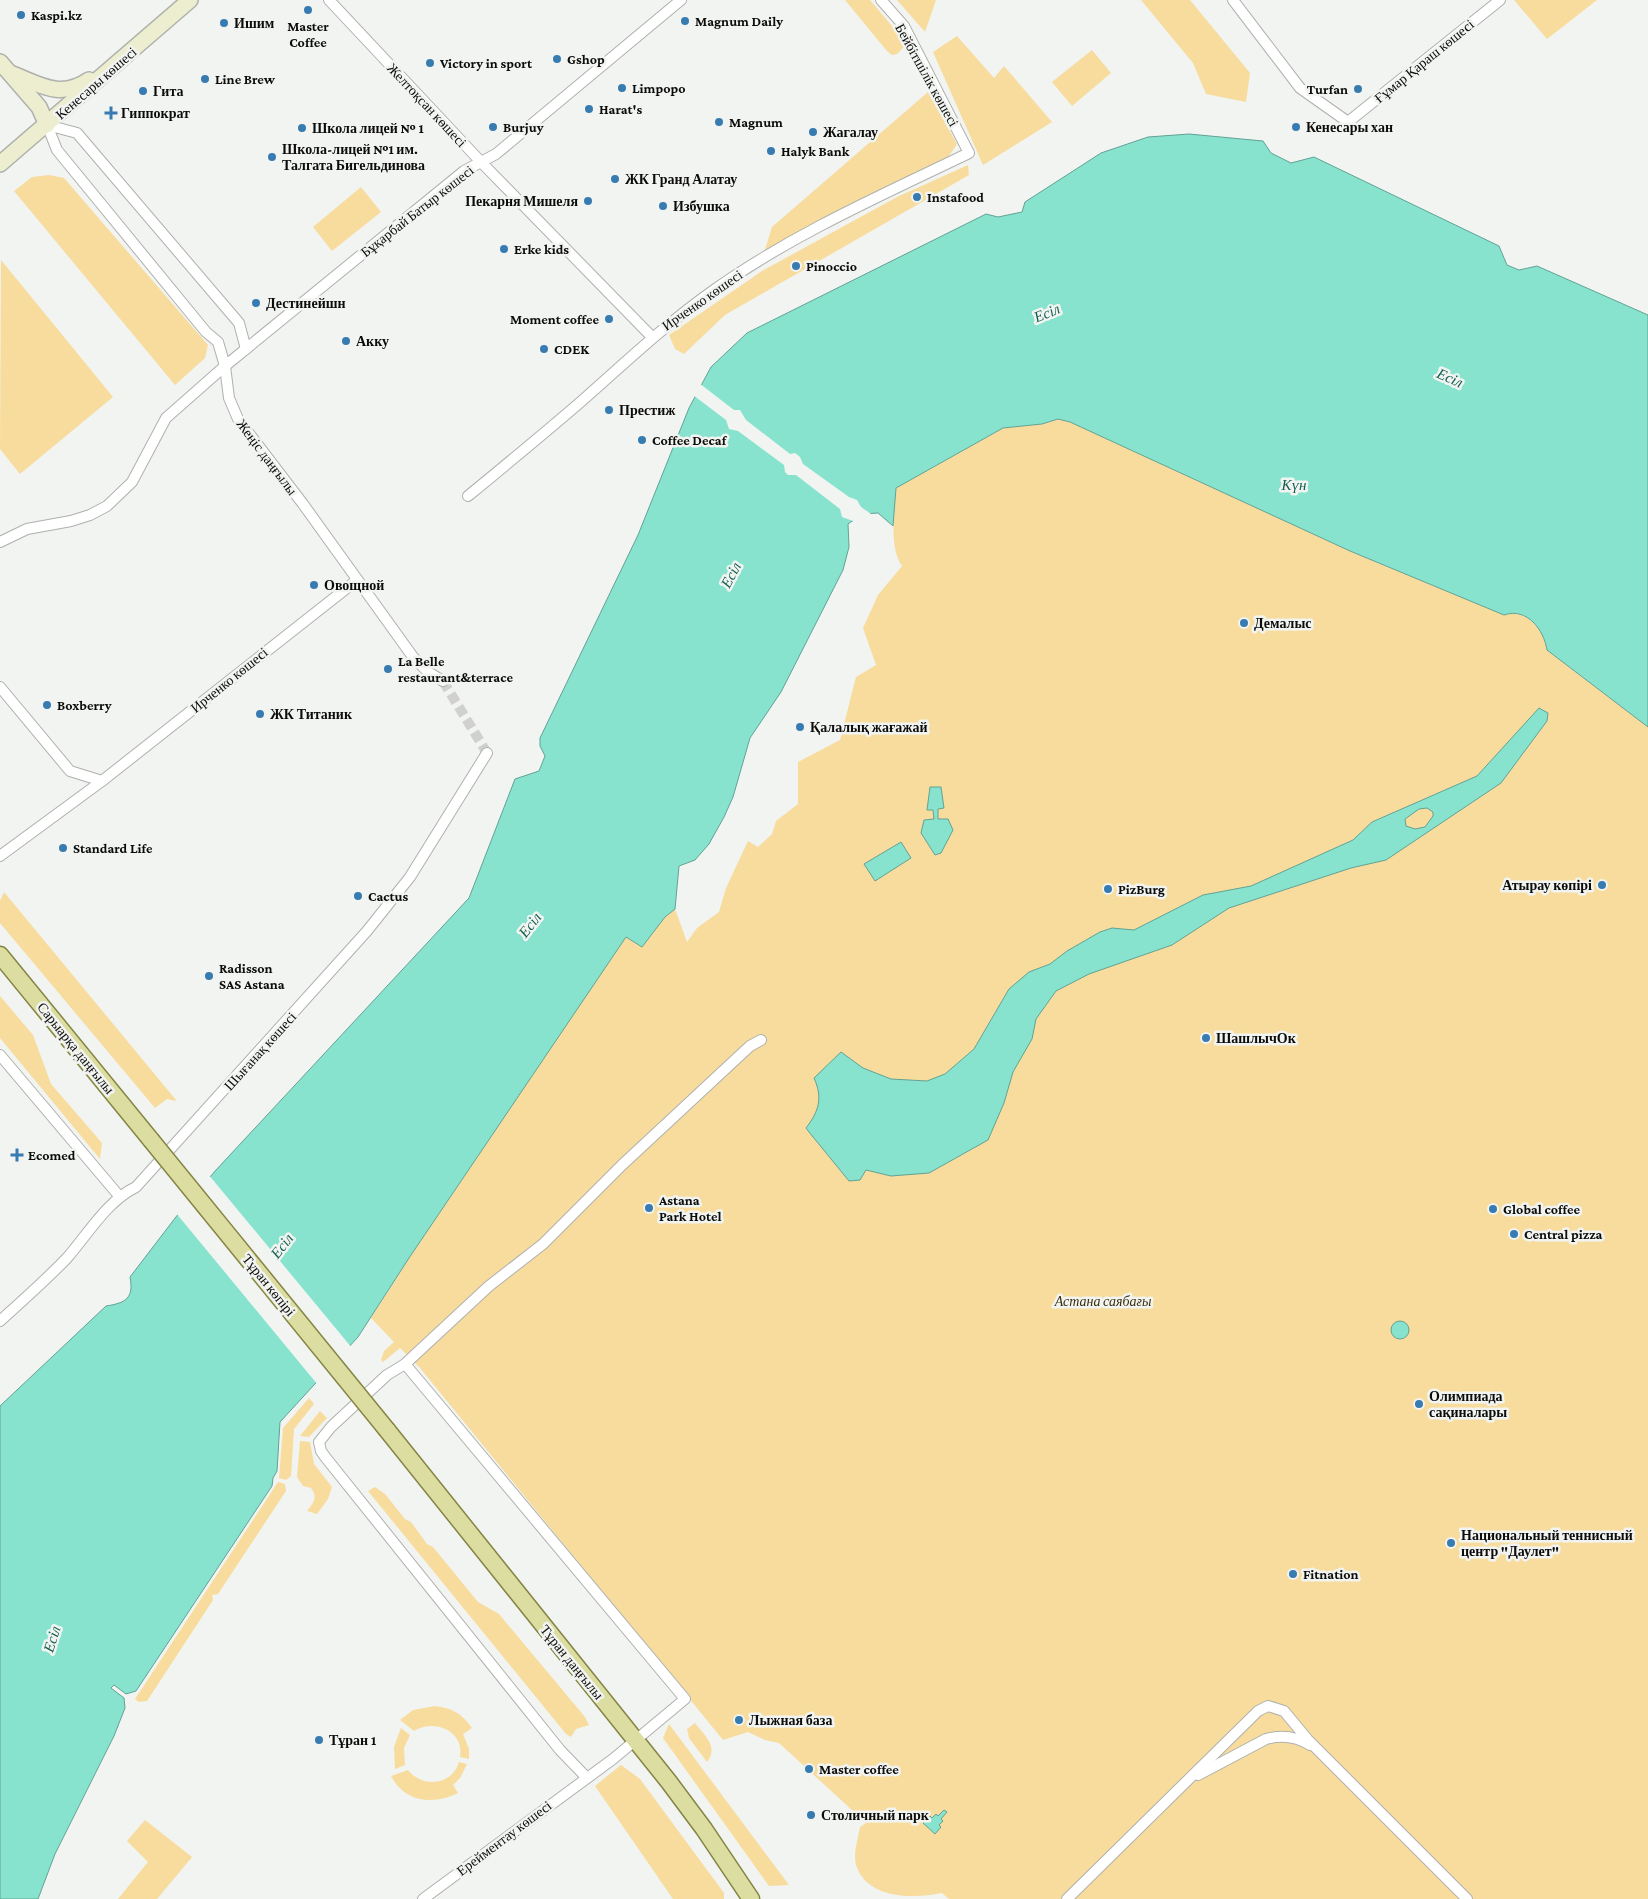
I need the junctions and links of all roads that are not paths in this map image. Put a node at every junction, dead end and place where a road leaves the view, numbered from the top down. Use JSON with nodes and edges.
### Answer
{"nodes":[{"id":1,"x":190,"y":0,"type":"edge"},
{"id":2,"x":329,"y":0,"type":"edge"},
{"id":3,"x":681,"y":0,"type":"edge"},
{"id":4,"x":881,"y":0,"type":"edge"},
{"id":5,"x":1232,"y":0,"type":"edge"},
{"id":6,"x":1500,"y":0,"type":"edge"},
{"id":7,"x":130,"y":53,"type":"junction"},
{"id":8,"x":5,"y":67,"type":"edge"},
{"id":9,"x":47,"y":125,"type":"junction"},
{"id":10,"x":969,"y":153,"type":"joint"},
{"id":11,"x":481,"y":162,"type":"junction"},
{"id":12,"x":0,"y":164,"type":"edge"},
{"id":13,"x":652,"y":337,"type":"junction"},
{"id":14,"x":246,"y":349,"type":"junction"},
{"id":15,"x":225,"y":366,"type":"junction"},
{"id":16,"x":468,"y":496,"type":"dead end"},
{"id":17,"x":0,"y":542,"type":"edge"},
{"id":18,"x":357,"y":580,"type":"junction"},
{"id":19,"x":443,"y":681,"type":"tunnel mouth"},
{"id":20,"x":0,"y":688,"type":"edge"},
{"id":21,"x":487,"y":753,"type":"dead end"},
{"id":22,"x":102,"y":781,"type":"junction"},
{"id":23,"x":0,"y":856,"type":"edge"},
{"id":24,"x":0,"y":955,"type":"edge"},
{"id":25,"x":761,"y":1040,"type":"dead end"},
{"id":26,"x":0,"y":1055,"type":"edge"},
{"id":27,"x":151,"y":1140,"type":"joint"},
{"id":28,"x":120,"y":1197,"type":"junction"},
{"id":29,"x":0,"y":1321,"type":"edge"},
{"id":30,"x":405,"y":1364,"type":"junction"},
{"id":31,"x":387,"y":1430,"type":"joint"},
{"id":32,"x":634,"y":1740,"type":"junction"},
{"id":33,"x":1318,"y":1749,"type":"junction"},
{"id":34,"x":586,"y":1778,"type":"junction"},
{"id":35,"x":1188,"y":1780,"type":"junction"},
{"id":36,"x":423,"y":1899,"type":"edge"},
{"id":37,"x":751,"y":1899,"type":"edge"},
{"id":38,"x":1067,"y":1899,"type":"edge"},
{"id":39,"x":1467,"y":1899,"type":"edge"}],
"edges":[{"from":1,"to":7,"type":"main road","name":"Кенесары көшесі"},
{"from":2,"to":11,"type":"street","name":"Желтоқсан көшесі"},
{"from":3,"to":11,"type":"street","name":"Бұқарбай Батыр көшесі"},
{"from":4,"to":10,"type":"street","name":"Бейбітшілік көшесі"},
{"from":5,"to":6,"type":"street","name":"Ғұмар Қараш көшесі"},
{"from":7,"to":8,"type":"main road"},
{"from":7,"to":9,"type":"main road","name":"Кенесары көшесі"},
{"from":8,"to":9,"type":"main road","name":"Жеңіс даңғылы"},
{"from":9,"to":12,"type":"main road","name":"Кенесары көшесі"},
{"from":9,"to":14,"type":"street"},
{"from":9,"to":15,"type":"street","name":"Жеңіс даңғылы"},
{"from":10,"to":13,"type":"street","name":"Ирченко көшесі"},
{"from":11,"to":13,"type":"street","name":"Желтоқсан көшесі"},
{"from":11,"to":14,"type":"street","name":"Бұқарбай Батыр көшесі"},
{"from":13,"to":16,"type":"street","name":"Ирченко көшесі"},
{"from":14,"to":15,"type":"street","name":"Бұқарбай Батыр көшесі"},
{"from":15,"to":17,"type":"street","name":"Бұқарбай Батыр көшесі"},
{"from":15,"to":18,"type":"street","name":"Жеңіс даңғылы"},
{"from":18,"to":19,"type":"street","name":"Жеңіс даңғылы"},
{"from":18,"to":22,"type":"street","name":"Ирченко көшесі"},
{"from":20,"to":22,"type":"street"},
{"from":21,"to":28,"type":"street","name":"Шығанақ көшесі"},
{"from":22,"to":23,"type":"street","name":"Ирченко көшесі"},
{"from":24,"to":27,"type":"main road","name":"Сарыарқа даңғылы"},
{"from":25,"to":30,"type":"street"},
{"from":26,"to":28,"type":"street"},
{"from":27,"to":31,"type":"main road","name":"Тұран көпірі","bridge":true},
{"from":28,"to":29,"type":"street","name":"Шығанақ көшесі"},
{"from":30,"to":32,"type":"street","name":"Ерейментау көшесі"},
{"from":30,"to":34,"type":"street"},
{"from":31,"to":32,"type":"main road","name":"Тұран даңғылы"},
{"from":32,"to":34,"type":"street","name":"Ерейментау көшесі"},
{"from":32,"to":37,"type":"main road","name":"Тұран даңғылы"},
{"from":33,"to":35,"type":"street"},
{"from":33,"to":35,"type":"street"},
{"from":33,"to":39,"type":"street"},
{"from":34,"to":36,"type":"street","name":"Ерейментау көшесі"},
{"from":35,"to":38,"type":"street"}]}
